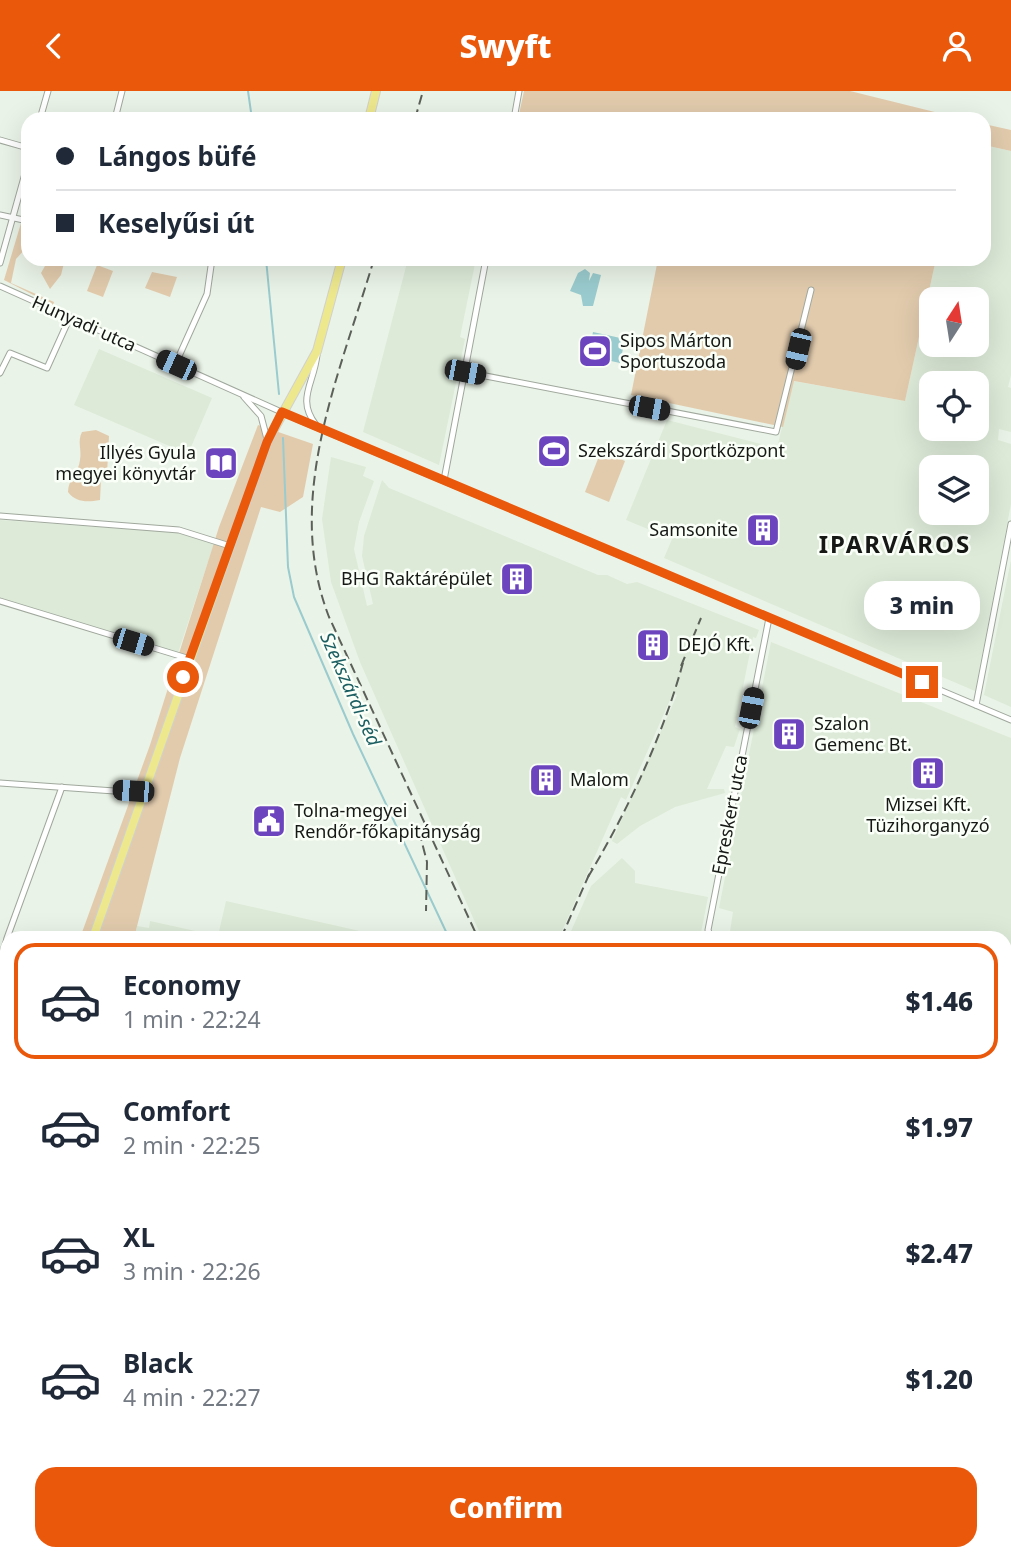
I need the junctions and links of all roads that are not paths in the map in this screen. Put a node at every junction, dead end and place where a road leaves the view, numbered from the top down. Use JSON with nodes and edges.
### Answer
{"nodes":[{"id":1,"x":48,"y":91,"type":"edge"},
{"id":2,"x":122,"y":91,"type":"edge"},
{"id":3,"x":376,"y":91,"type":"edge"},
{"id":4,"x":519,"y":91,"type":"edge"},
{"id":5,"x":42,"y":112,"type":"edge"},
{"id":6,"x":116,"y":112,"type":"edge"},
{"id":7,"x":371,"y":112,"type":"edge"},
{"id":8,"x":515,"y":112,"type":"edge"},
{"id":9,"x":0,"y":140,"type":"edge"},
{"id":10,"x":21,"y":146,"type":"edge"},
{"id":11,"x":21,"y":194,"type":"edge"},
{"id":12,"x":0,"y":215,"type":"edge"},
{"id":13,"x":13,"y":219,"type":"junction"},
{"id":14,"x":21,"y":220,"type":"edge"},
{"id":15,"x":0,"y":263,"type":"edge"},
{"id":16,"x":211,"y":266,"type":"edge"},
{"id":17,"x":340,"y":266,"type":"edge"},
{"id":18,"x":485,"y":266,"type":"edge"},
{"id":19,"x":0,"y":286,"type":"edge"},
{"id":20,"x":811,"y":290,"type":"dead end"},
{"id":21,"x":70,"y":317,"type":"junction"},
{"id":22,"x":317,"y":351,"type":"junction"},
{"id":23,"x":176,"y":365,"type":"junction"},
{"id":24,"x":465,"y":372,"type":"junction"},
{"id":25,"x":0,"y":373,"type":"edge"},
{"id":26,"x":242,"y":394,"type":"junction"},
{"id":27,"x":282,"y":412,"type":"junction"},
{"id":28,"x":317,"y":427,"type":"junction"},
{"id":29,"x":267,"y":442,"type":"junction"},
{"id":30,"x":444,"y":480,"type":"junction"},
{"id":31,"x":0,"y":516,"type":"edge"},
{"id":32,"x":1011,"y":524,"type":"edge"},
{"id":33,"x":230,"y":545,"type":"junction"},
{"id":34,"x":0,"y":601,"type":"edge"},
{"id":35,"x":769,"y":618,"type":"junction"},
{"id":36,"x":190,"y":659,"type":"junction"},
{"id":37,"x":976,"y":705,"type":"junction"},
{"id":38,"x":1011,"y":720,"type":"edge"},
{"id":39,"x":0,"y":783,"type":"edge"},
{"id":40,"x":62,"y":787,"type":"junction"},
{"id":41,"x":144,"y":793,"type":"junction"},
{"id":42,"x":10,"y":931,"type":"edge"},
{"id":43,"x":95,"y":931,"type":"edge"},
{"id":44,"x":708,"y":931,"type":"edge"}],
"edges":[{"from":1,"to":5,"type":"street"},
{"from":2,"to":6,"type":"street"},
{"from":3,"to":7,"type":"main road"},
{"from":4,"to":8,"type":"street"},
{"from":9,"to":10,"type":"street"},
{"from":11,"to":13,"type":"street"},
{"from":12,"to":13,"type":"street"},
{"from":13,"to":14,"type":"street"},
{"from":13,"to":15,"type":"street"},
{"from":16,"to":23,"type":"street"},
{"from":17,"to":22,"type":"main road"},
{"from":18,"to":24,"type":"street"},
{"from":19,"to":21,"type":"street","name":"Hunyadi utca"},
{"from":20,"to":24,"type":"street"},
{"from":21,"to":23,"type":"street","name":"Hunyadi utca"},
{"from":21,"to":25,"type":"street"},
{"from":22,"to":27,"type":"main road"},
{"from":22,"to":28,"type":"street"},
{"from":23,"to":26,"type":"street","name":"Hunyadi utca"},
{"from":24,"to":30,"type":"street"},
{"from":26,"to":27,"type":"street","name":"Hunyadi utca"},
{"from":26,"to":29,"type":"street"},
{"from":27,"to":28,"type":"street","name":"Hunyadi utca"},
{"from":27,"to":29,"type":"main road"},
{"from":28,"to":30,"type":"street","name":"Hunyadi utca"},
{"from":29,"to":33,"type":"main road"},
{"from":30,"to":35,"type":"street","name":"Hunyadi utca"},
{"from":31,"to":33,"type":"street"},
{"from":32,"to":37,"type":"street"},
{"from":33,"to":36,"type":"main road"},
{"from":34,"to":36,"type":"street"},
{"from":35,"to":37,"type":"street","name":"Hunyadi utca"},
{"from":35,"to":44,"type":"street","name":"Epreskert utca"},
{"from":36,"to":41,"type":"main road"},
{"from":37,"to":38,"type":"street","name":"Hunyadi utca"},
{"from":39,"to":40,"type":"street"},
{"from":40,"to":41,"type":"street"},
{"from":40,"to":42,"type":"street"},
{"from":41,"to":43,"type":"main road"}]}
